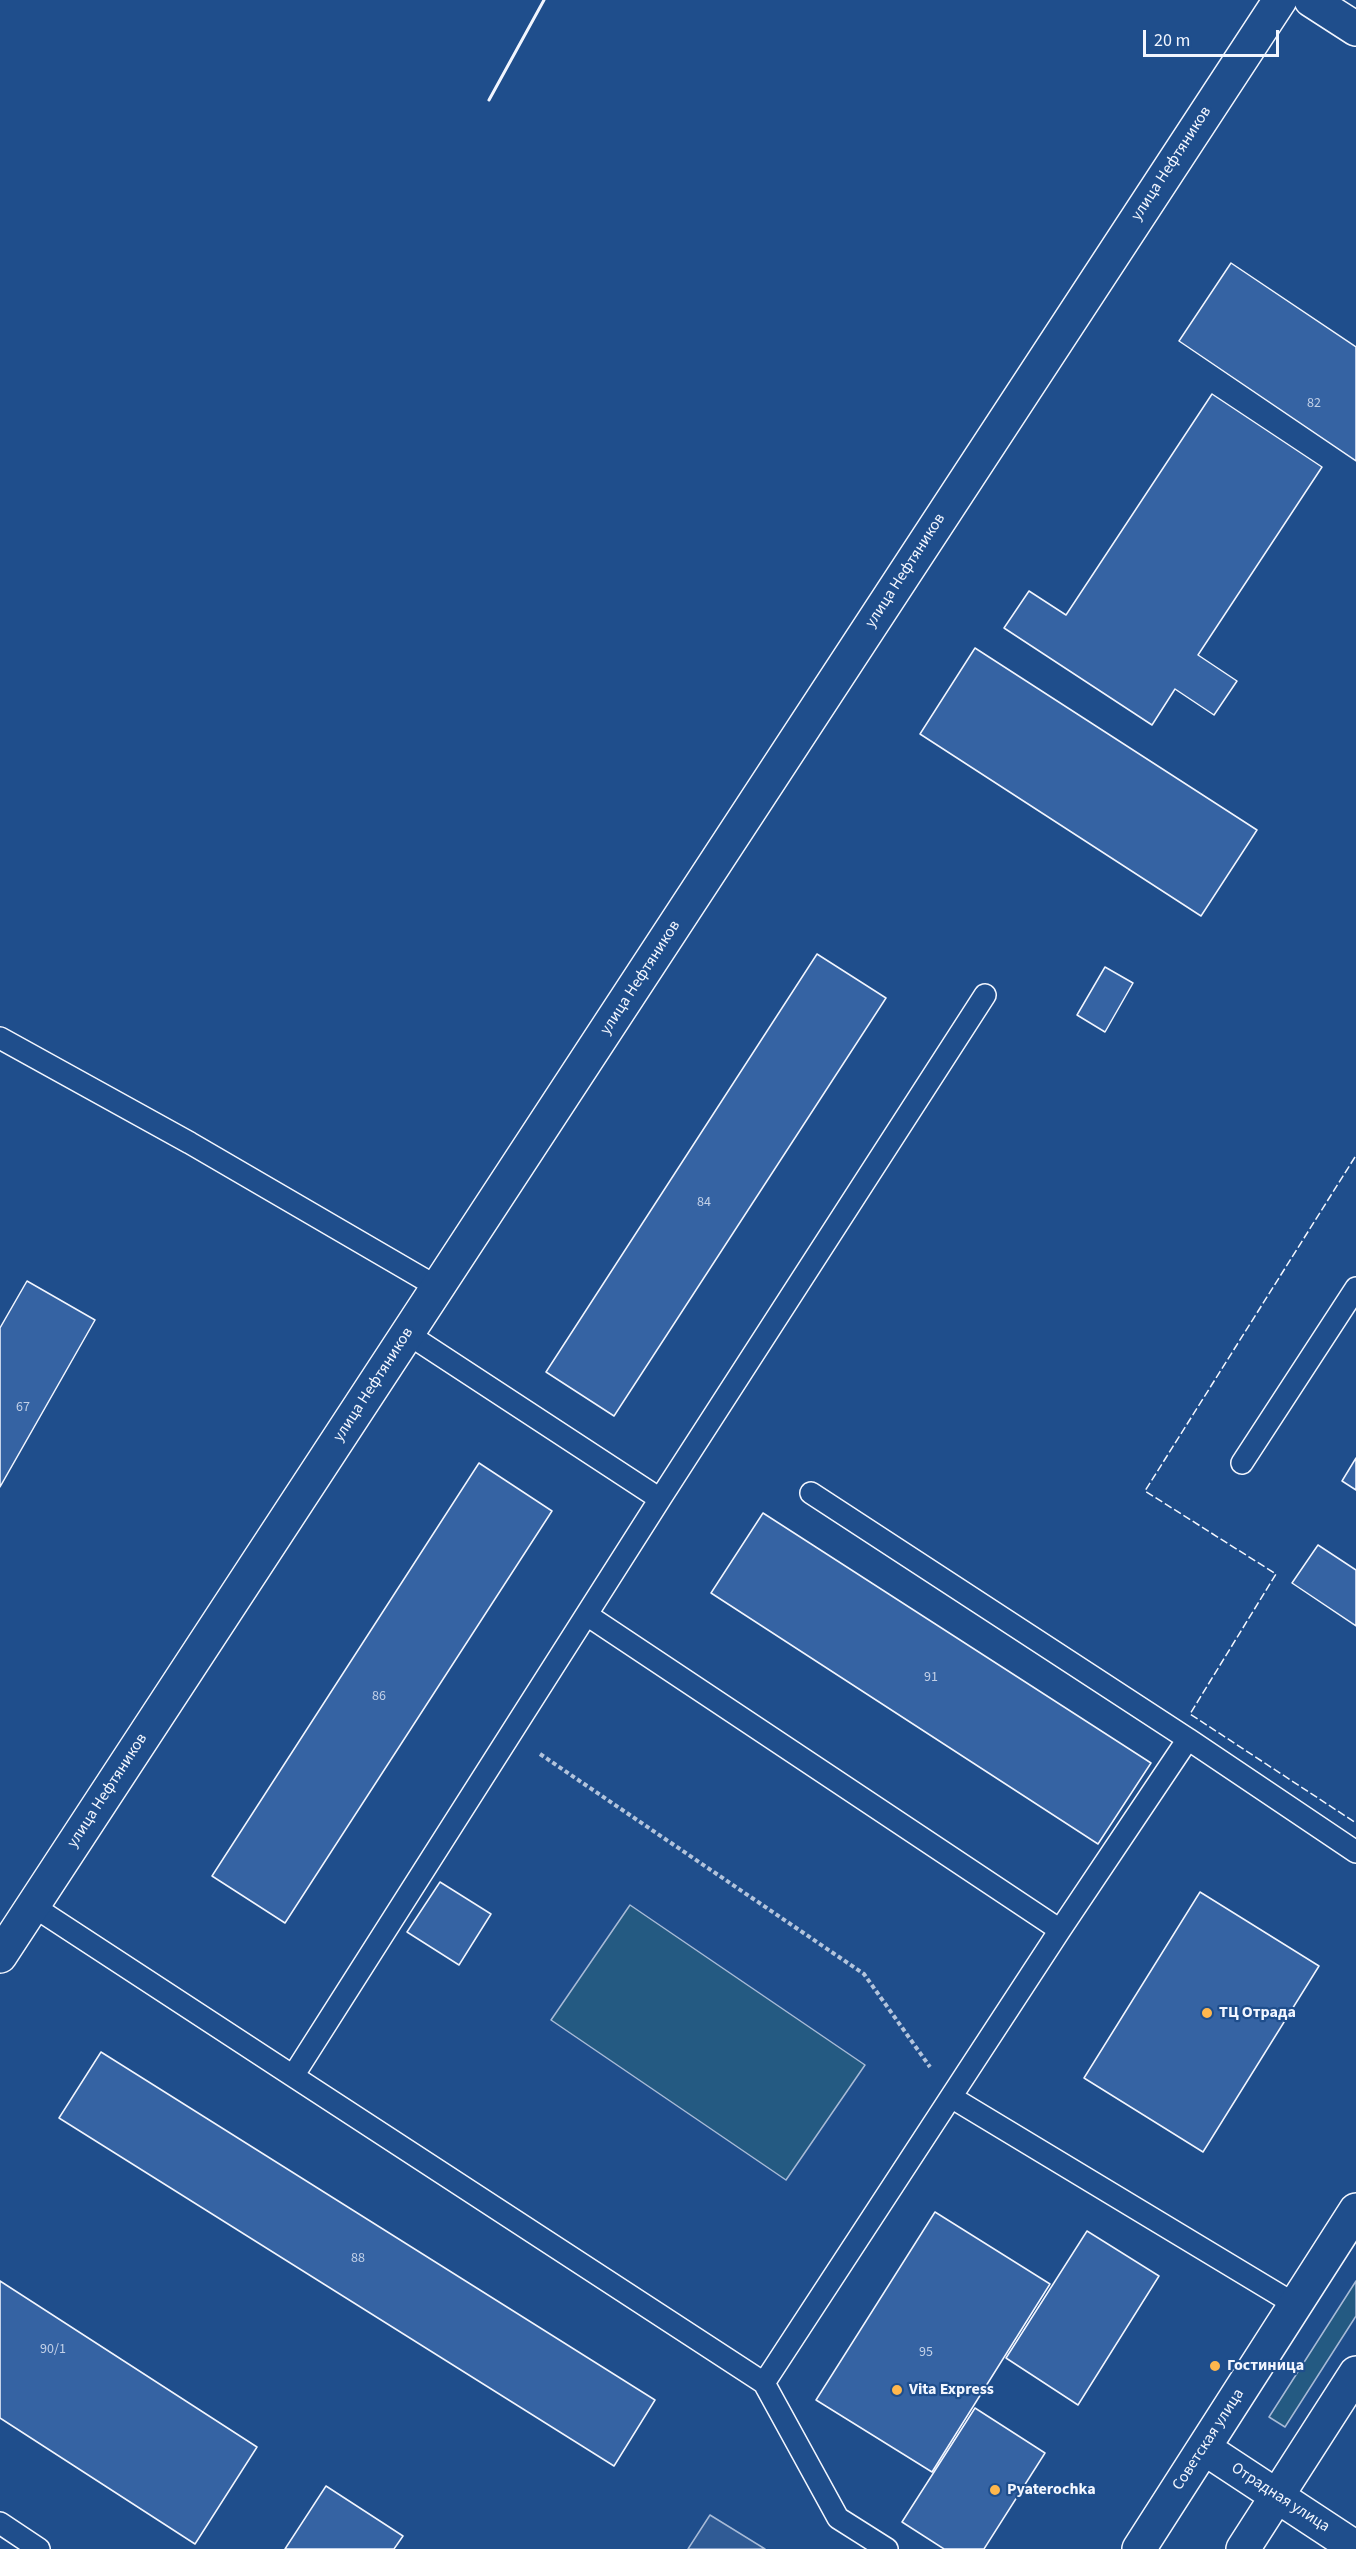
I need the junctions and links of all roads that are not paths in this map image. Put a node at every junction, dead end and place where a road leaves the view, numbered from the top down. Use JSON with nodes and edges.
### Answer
{"nodes":[{"id":1,"x":1280,"y":0,"type":"edge"},
{"id":2,"x":1311,"y":0,"type":"edge"},
{"id":3,"x":1356,"y":29,"type":"edge"},
{"id":4,"x":985,"y":995,"type":"dead end"},
{"id":5,"x":0,"y":1038,"type":"edge"},
{"id":6,"x":439,"y":1288,"type":"junction"},
{"id":7,"x":1356,"y":1288,"type":"edge"},
{"id":8,"x":408,"y":1334,"type":"junction"},
{"id":9,"x":1242,"y":1463,"type":"dead end"},
{"id":10,"x":811,"y":1493,"type":"dead end"},
{"id":11,"x":660,"y":1499,"type":"junction"},
{"id":12,"x":587,"y":1615,"type":"junction"},
{"id":13,"x":1188,"y":1739,"type":"junction"},
{"id":14,"x":1356,"y":1852,"type":"edge"},
{"id":15,"x":33,"y":1906,"type":"junction"},
{"id":16,"x":1060,"y":1930,"type":"junction"},
{"id":17,"x":0,"y":1956,"type":"edge"},
{"id":18,"x":293,"y":2076,"type":"junction"},
{"id":19,"x":951,"y":2097,"type":"junction"},
{"id":20,"x":1356,"y":2210,"type":"edge"},
{"id":21,"x":1296,"y":2305,"type":"junction"},
{"id":22,"x":1356,"y":2373,"type":"edge"},
{"id":23,"x":764,"y":2382,"type":"junction"},
{"id":24,"x":1204,"y":2448,"type":"junction"},
{"id":25,"x":1278,"y":2496,"type":"junction"},
{"id":26,"x":0,"y":2523,"type":"edge"},
{"id":27,"x":1356,"y":2548,"type":"edge"},
{"id":28,"x":39,"y":2549,"type":"edge"},
{"id":29,"x":887,"y":2549,"type":"edge"},
{"id":30,"x":1139,"y":2549,"type":"edge"},
{"id":31,"x":1243,"y":2549,"type":"edge"}],
"edges":[{"from":1,"to":6,"type":"street","name":"улица Нефтяников"},
{"from":2,"to":3,"type":"street"},
{"from":4,"to":11,"type":"lane"},
{"from":5,"to":6,"type":"lane"},
{"from":6,"to":8,"type":"street","name":"улица Нефтяников"},
{"from":7,"to":9,"type":"lane"},
{"from":8,"to":11,"type":"lane"},
{"from":8,"to":15,"type":"street","name":"улица Нефтяников"},
{"from":10,"to":13,"type":"lane"},
{"from":11,"to":12,"type":"lane"},
{"from":12,"to":16,"type":"lane"},
{"from":12,"to":18,"type":"lane"},
{"from":13,"to":14,"type":"lane"},
{"from":13,"to":16,"type":"lane"},
{"from":15,"to":17,"type":"street","name":"улица Нефтяников"},
{"from":15,"to":18,"type":"lane"},
{"from":16,"to":19,"type":"lane"},
{"from":18,"to":23,"type":"lane"},
{"from":19,"to":21,"type":"lane"},
{"from":19,"to":23,"type":"lane"},
{"from":20,"to":21,"type":"street","name":"Советская улица"},
{"from":21,"to":24,"type":"street","name":"Советская улица"},
{"from":22,"to":25,"type":"street"},
{"from":23,"to":29,"type":"lane"},
{"from":24,"to":25,"type":"street","name":"Отрадная улица"},
{"from":24,"to":30,"type":"street","name":"Советская улица"},
{"from":25,"to":27,"type":"street","name":"Отрадная улица"},
{"from":25,"to":31,"type":"street"},
{"from":26,"to":28,"type":"lane"}]}
